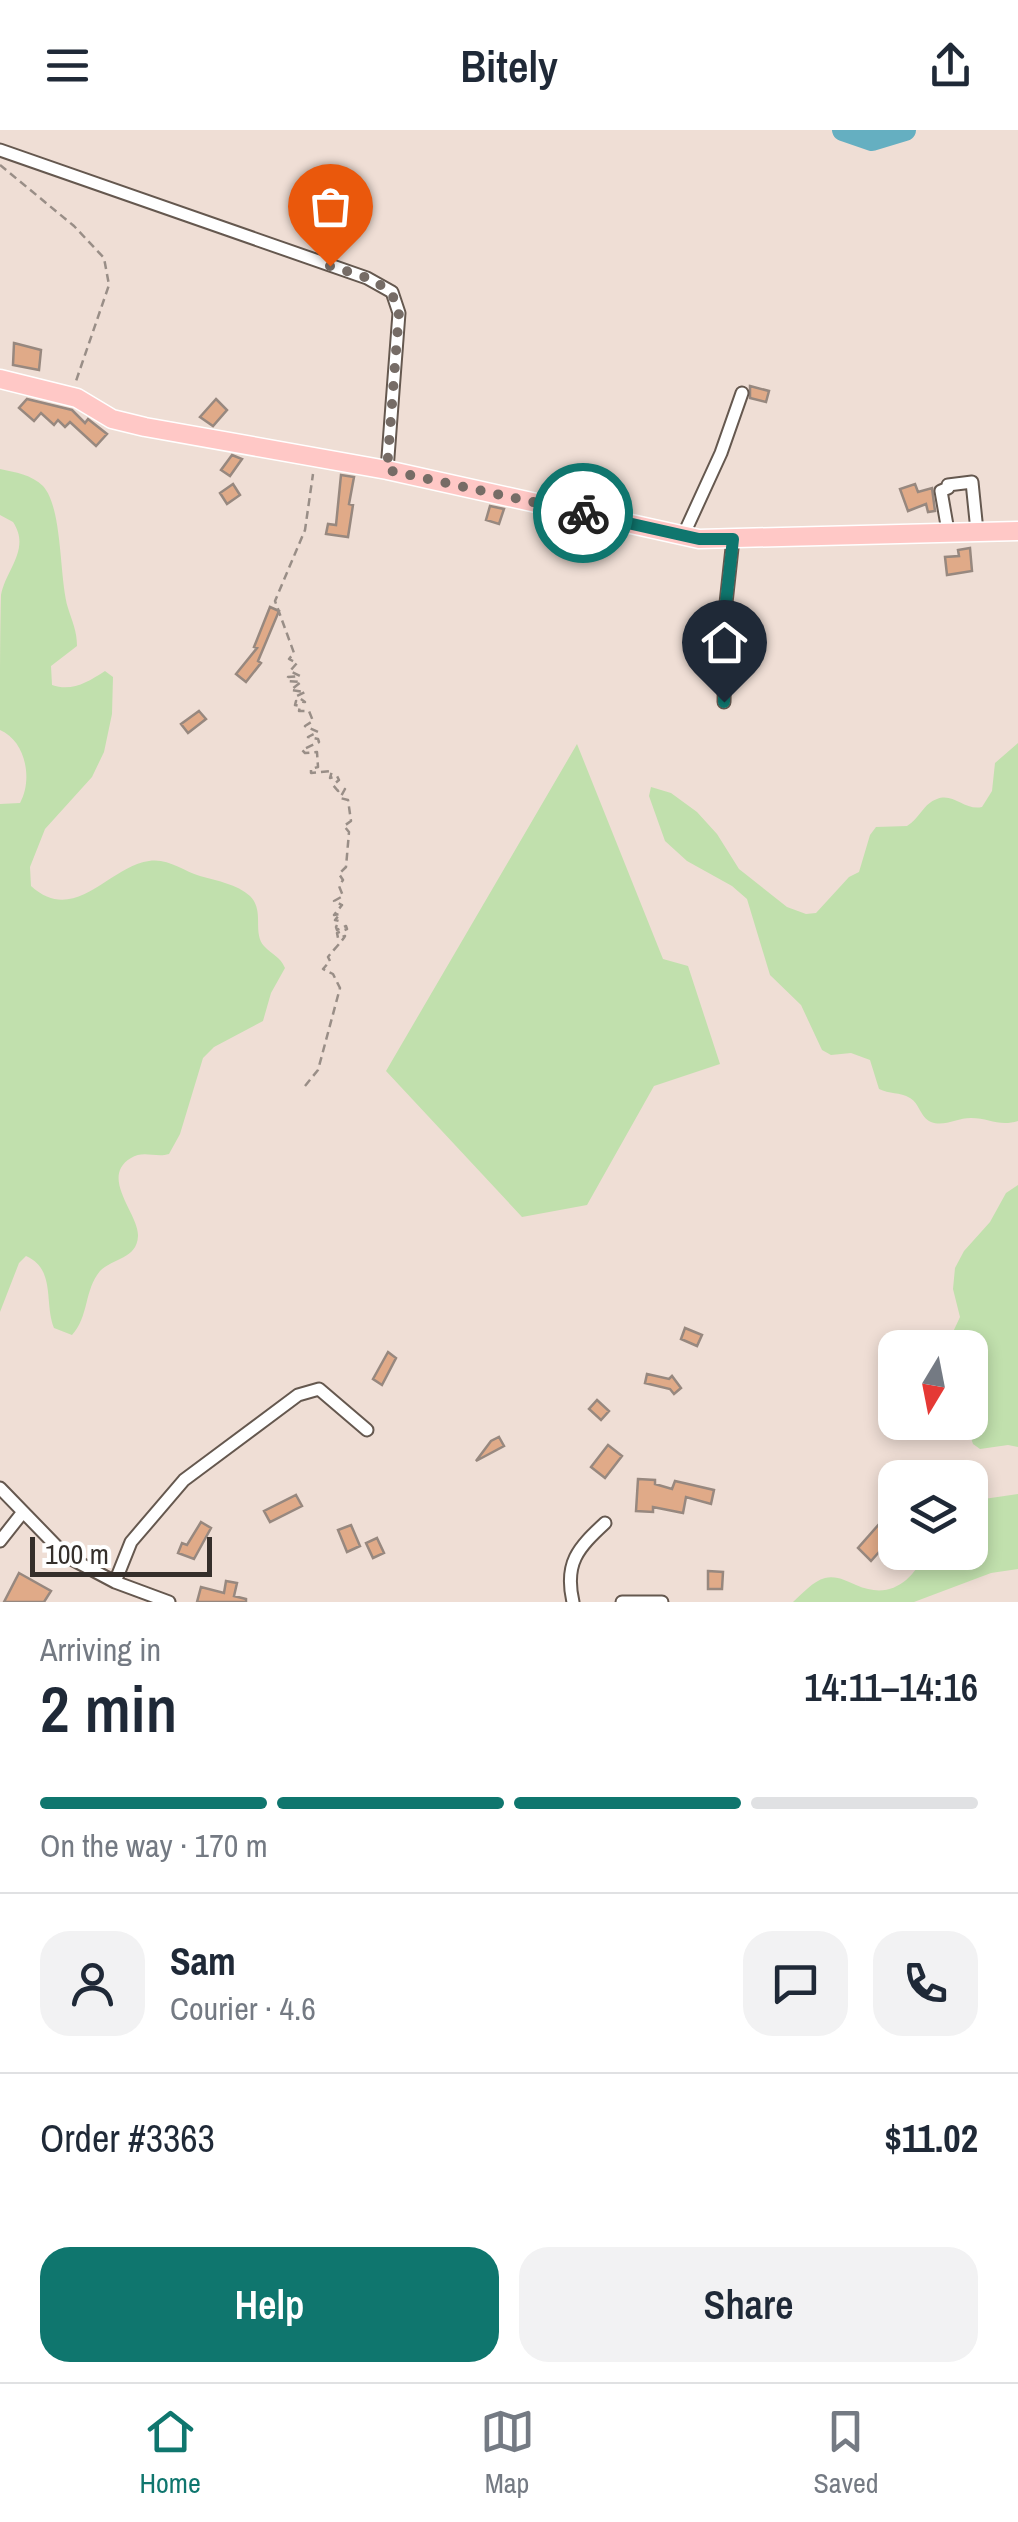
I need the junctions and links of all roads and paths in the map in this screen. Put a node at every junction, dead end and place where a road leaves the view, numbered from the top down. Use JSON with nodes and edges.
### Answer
{"nodes":[{"id":1,"x":0,"y":150,"type":"edge"},
{"id":2,"x":0,"y":165,"type":"edge"},
{"id":3,"x":0,"y":379,"type":"edge"},
{"id":4,"x":742,"y":393,"type":"dead end"},
{"id":5,"x":77,"y":398,"type":"junction"},
{"id":6,"x":316,"y":457,"type":"junction"},
{"id":7,"x":387,"y":470,"type":"junction"},
{"id":8,"x":948,"y":531,"type":"junction"},
{"id":9,"x":977,"y":531,"type":"junction"},
{"id":10,"x":1018,"y":531,"type":"edge"},
{"id":11,"x":683,"y":536,"type":"junction"},
{"id":12,"x":733,"y":539,"type":"junction"},
{"id":13,"x":724,"y":702,"type":"dead end"},
{"id":14,"x":305,"y":1086,"type":"dead end"},
{"id":15,"x":367,"y":1430,"type":"dead end"},
{"id":16,"x":0,"y":1488,"type":"edge"},
{"id":17,"x":23,"y":1512,"type":"junction"},
{"id":18,"x":605,"y":1524,"type":"dead end"},
{"id":19,"x":0,"y":1541,"type":"edge"},
{"id":20,"x":116,"y":1582,"type":"junction"},
{"id":21,"x":169,"y":1602,"type":"edge"},
{"id":22,"x":573,"y":1602,"type":"edge"},
{"id":23,"x":622,"y":1602,"type":"edge"},
{"id":24,"x":662,"y":1602,"type":"edge"}],
"edges":[{"from":1,"to":7,"type":"street"},
{"from":2,"to":5,"type":"path"},
{"from":3,"to":5,"type":"main road"},
{"from":4,"to":11,"type":"street"},
{"from":5,"to":6,"type":"main road"},
{"from":6,"to":7,"type":"main road"},
{"from":6,"to":14,"type":"path"},
{"from":7,"to":11,"type":"main road"},
{"from":8,"to":9,"type":"main road"},
{"from":8,"to":9,"type":"street"},
{"from":8,"to":12,"type":"main road"},
{"from":9,"to":10,"type":"main road"},
{"from":11,"to":12,"type":"main road"},
{"from":12,"to":13,"type":"street"},
{"from":15,"to":20,"type":"street"},
{"from":16,"to":17,"type":"street"},
{"from":17,"to":19,"type":"street"},
{"from":17,"to":20,"type":"street"},
{"from":18,"to":22,"type":"street"},
{"from":20,"to":21,"type":"street"},
{"from":23,"to":24,"type":"street"}]}
